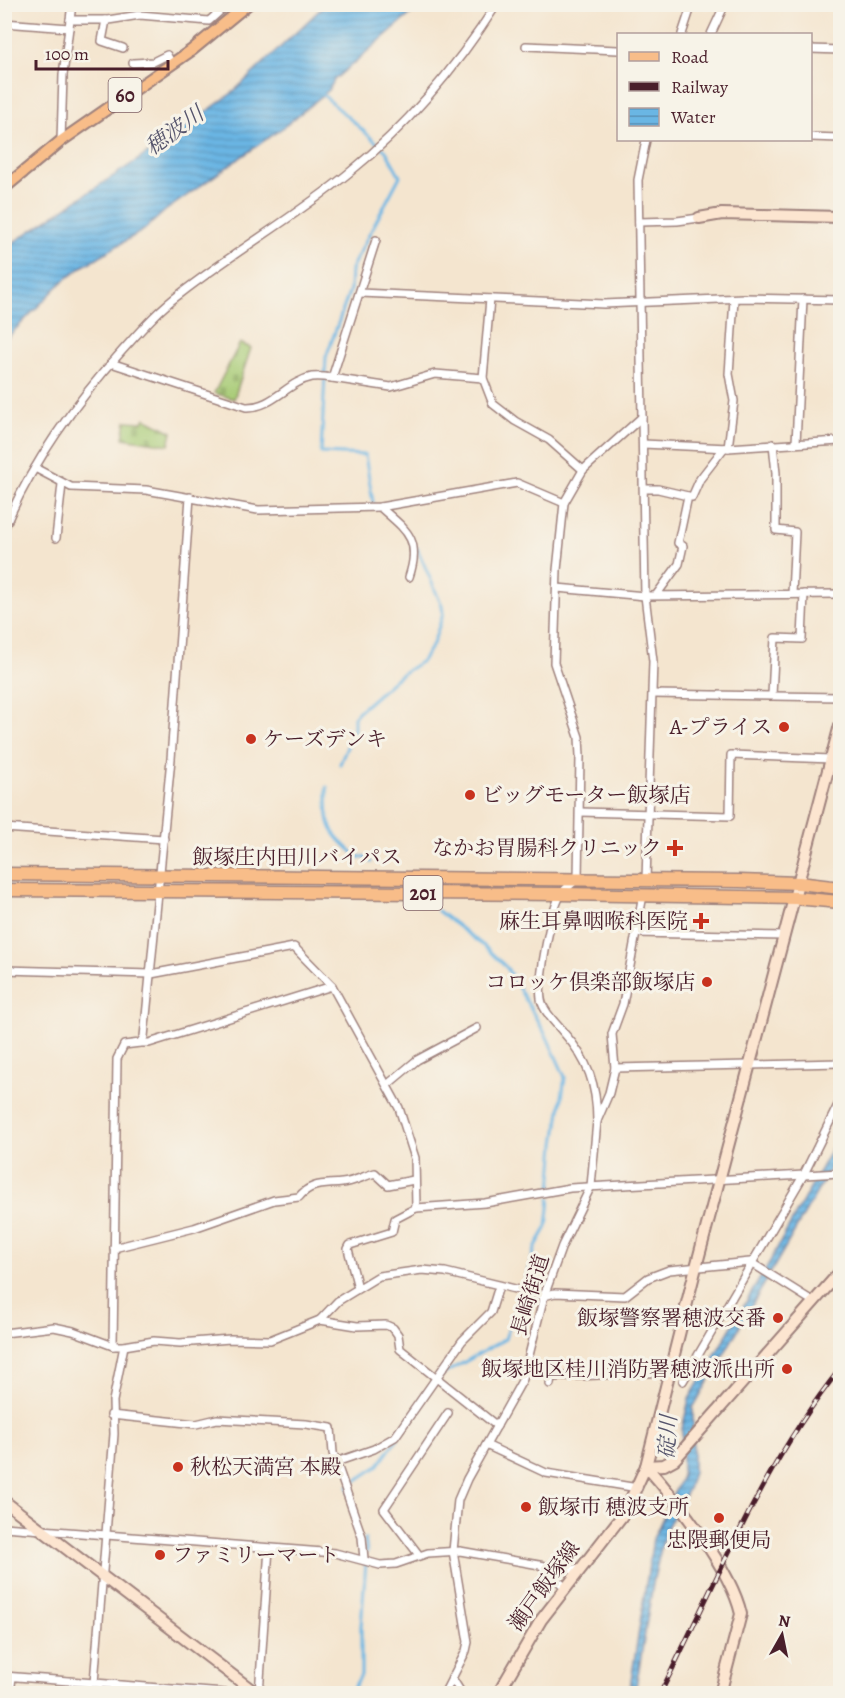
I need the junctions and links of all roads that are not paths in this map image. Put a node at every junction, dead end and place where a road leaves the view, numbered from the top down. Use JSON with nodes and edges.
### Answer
{"nodes":[{"id":1,"x":72,"y":4,"type":"edge"},
{"id":2,"x":228,"y":4,"type":"edge"},
{"id":3,"x":248,"y":4,"type":"edge"},
{"id":4,"x":497,"y":4,"type":"edge"},
{"id":5,"x":692,"y":4,"type":"edge"},
{"id":6,"x":724,"y":4,"type":"edge"},
{"id":7,"x":106,"y":20,"type":"junction"},
{"id":8,"x":4,"y":23,"type":"edge"},
{"id":9,"x":69,"y":24,"type":"junction"},
{"id":10,"x":682,"y":33,"type":"edge"},
{"id":11,"x":711,"y":33,"type":"edge"},
{"id":12,"x":526,"y":46,"type":"dead end"},
{"id":13,"x":123,"y":48,"type":"dead end"},
{"id":14,"x":812,"y":49,"type":"edge"},
{"id":15,"x":617,"y":50,"type":"edge"},
{"id":16,"x":840,"y":50,"type":"edge"},
{"id":17,"x":133,"y":63,"type":"dead end"},
{"id":18,"x":172,"y":64,"type":"junction"},
{"id":19,"x":812,"y":137,"type":"edge"},
{"id":20,"x":840,"y":138,"type":"edge"},
{"id":21,"x":61,"y":141,"type":"junction"},
{"id":22,"x":646,"y":141,"type":"edge"},
{"id":23,"x":4,"y":188,"type":"edge"},
{"id":24,"x":840,"y":217,"type":"edge"},
{"id":25,"x":699,"y":218,"type":"joint"},
{"id":26,"x":639,"y":222,"type":"junction"},
{"id":27,"x":376,"y":240,"type":"dead end"},
{"id":28,"x":360,"y":293,"type":"junction"},
{"id":29,"x":490,"y":299,"type":"junction"},
{"id":30,"x":734,"y":299,"type":"junction"},
{"id":31,"x":803,"y":300,"type":"junction"},
{"id":32,"x":840,"y":300,"type":"edge"},
{"id":33,"x":641,"y":304,"type":"junction"},
{"id":34,"x":111,"y":363,"type":"junction"},
{"id":35,"x":332,"y":378,"type":"junction"},
{"id":36,"x":483,"y":378,"type":"junction"},
{"id":37,"x":642,"y":417,"type":"junction"},
{"id":38,"x":840,"y":441,"type":"edge"},
{"id":39,"x":796,"y":443,"type":"junction"},
{"id":40,"x":643,"y":444,"type":"junction"},
{"id":41,"x":773,"y":444,"type":"junction"},
{"id":42,"x":726,"y":448,"type":"junction"},
{"id":43,"x":35,"y":468,"type":"junction"},
{"id":44,"x":583,"y":470,"type":"junction"},
{"id":45,"x":62,"y":484,"type":"junction"},
{"id":46,"x":644,"y":489,"type":"junction"},
{"id":47,"x":688,"y":496,"type":"junction"},
{"id":48,"x":190,"y":497,"type":"junction"},
{"id":49,"x":564,"y":503,"type":"junction"},
{"id":50,"x":380,"y":507,"type":"junction"},
{"id":51,"x":4,"y":529,"type":"edge"},
{"id":52,"x":56,"y":538,"type":"dead end"},
{"id":53,"x":409,"y":577,"type":"dead end"},
{"id":54,"x":557,"y":588,"type":"junction"},
{"id":55,"x":657,"y":594,"type":"junction"},
{"id":56,"x":792,"y":594,"type":"junction"},
{"id":57,"x":804,"y":594,"type":"junction"},
{"id":58,"x":840,"y":594,"type":"edge"},
{"id":59,"x":645,"y":596,"type":"junction"},
{"id":60,"x":653,"y":694,"type":"junction"},
{"id":61,"x":772,"y":695,"type":"junction"},
{"id":62,"x":840,"y":697,"type":"edge"},
{"id":63,"x":840,"y":725,"type":"edge"},
{"id":64,"x":831,"y":759,"type":"junction"},
{"id":65,"x":580,"y":812,"type":"junction"},
{"id":66,"x":650,"y":815,"type":"junction"},
{"id":67,"x":4,"y":828,"type":"edge"},
{"id":68,"x":164,"y":839,"type":"junction"},
{"id":69,"x":4,"y":874,"type":"edge"},
{"id":70,"x":161,"y":876,"type":"junction"},
{"id":71,"x":578,"y":879,"type":"junction"},
{"id":72,"x":646,"y":880,"type":"junction"},
{"id":73,"x":799,"y":883,"type":"junction"},
{"id":74,"x":840,"y":888,"type":"edge"},
{"id":75,"x":4,"y":890,"type":"edge"},
{"id":76,"x":159,"y":892,"type":"junction"},
{"id":77,"x":561,"y":894,"type":"junction"},
{"id":78,"x":643,"y":895,"type":"junction"},
{"id":79,"x":795,"y":898,"type":"junction"},
{"id":80,"x":840,"y":902,"type":"edge"},
{"id":81,"x":636,"y":933,"type":"junction"},
{"id":82,"x":785,"y":936,"type":"junction"},
{"id":83,"x":4,"y":970,"type":"edge"},
{"id":84,"x":151,"y":975,"type":"junction"},
{"id":85,"x":332,"y":986,"type":"junction"},
{"id":86,"x":477,"y":1028,"type":"dead end"},
{"id":87,"x":140,"y":1043,"type":"junction"},
{"id":88,"x":751,"y":1063,"type":"junction"},
{"id":89,"x":840,"y":1063,"type":"edge"},
{"id":90,"x":615,"y":1068,"type":"junction"},
{"id":91,"x":387,"y":1085,"type":"junction"},
{"id":92,"x":840,"y":1101,"type":"edge"},
{"id":93,"x":597,"y":1121,"type":"junction"},
{"id":94,"x":840,"y":1173,"type":"edge"},
{"id":95,"x":805,"y":1176,"type":"junction"},
{"id":96,"x":721,"y":1178,"type":"junction"},
{"id":97,"x":414,"y":1180,"type":"junction"},
{"id":98,"x":591,"y":1186,"type":"junction"},
{"id":99,"x":416,"y":1208,"type":"junction"},
{"id":100,"x":114,"y":1248,"type":"junction"},
{"id":101,"x":752,"y":1262,"type":"junction"},
{"id":102,"x":696,"y":1267,"type":"junction"},
{"id":103,"x":839,"y":1277,"type":"edge"},
{"id":104,"x":499,"y":1286,"type":"junction"},
{"id":105,"x":358,"y":1288,"type":"junction"},
{"id":106,"x":544,"y":1296,"type":"junction"},
{"id":107,"x":814,"y":1302,"type":"junction"},
{"id":108,"x":320,"y":1320,"type":"junction"},
{"id":109,"x":4,"y":1333,"type":"edge"},
{"id":110,"x":113,"y":1346,"type":"junction"},
{"id":111,"x":124,"y":1346,"type":"junction"},
{"id":112,"x":669,"y":1372,"type":"junction"},
{"id":113,"x":551,"y":1377,"type":"dead end"},
{"id":114,"x":437,"y":1378,"type":"junction"},
{"id":115,"x":683,"y":1381,"type":"dead end"},
{"id":116,"x":448,"y":1413,"type":"dead end"},
{"id":117,"x":111,"y":1415,"type":"junction"},
{"id":118,"x":497,"y":1425,"type":"junction"},
{"id":119,"x":486,"y":1445,"type":"junction"},
{"id":120,"x":336,"y":1462,"type":"junction"},
{"id":121,"x":646,"y":1466,"type":"junction"},
{"id":122,"x":638,"y":1488,"type":"junction"},
{"id":123,"x":4,"y":1501,"type":"edge"},
{"id":124,"x":4,"y":1527,"type":"edge"},
{"id":125,"x":43,"y":1530,"type":"junction"},
{"id":126,"x":107,"y":1536,"type":"junction"},
{"id":127,"x":269,"y":1548,"type":"junction"},
{"id":128,"x":453,"y":1551,"type":"junction"},
{"id":129,"x":419,"y":1555,"type":"junction"},
{"id":130,"x":364,"y":1559,"type":"junction"},
{"id":131,"x":540,"y":1566,"type":"junction"},
{"id":132,"x":580,"y":1568,"type":"junction"},
{"id":133,"x":104,"y":1576,"type":"junction"},
{"id":134,"x":565,"y":1587,"type":"junction"},
{"id":135,"x":8,"y":1676,"type":"edge"},
{"id":136,"x":452,"y":1678,"type":"junction"},
{"id":137,"x":94,"y":1683,"type":"junction"},
{"id":138,"x":114,"y":1684,"type":"junction"},
{"id":139,"x":205,"y":1692,"type":"edge"},
{"id":140,"x":10,"y":1694,"type":"edge"},
{"id":141,"x":113,"y":1694,"type":"edge"},
{"id":142,"x":237,"y":1694,"type":"edge"},
{"id":143,"x":258,"y":1694,"type":"edge"},
{"id":144,"x":444,"y":1694,"type":"edge"},
{"id":145,"x":462,"y":1694,"type":"edge"},
{"id":146,"x":498,"y":1694,"type":"edge"},
{"id":147,"x":720,"y":1694,"type":"edge"}],
"edges":[{"from":1,"to":9,"type":"street"},
{"from":2,"to":7,"type":"street"},
{"from":3,"to":18,"type":"main road","number":"60"},
{"from":4,"to":34,"type":"street"},
{"from":5,"to":10,"type":"street"},
{"from":6,"to":11,"type":"street"},
{"from":7,"to":9,"type":"street"},
{"from":7,"to":13,"type":"street"},
{"from":8,"to":9,"type":"street"},
{"from":9,"to":21,"type":"street"},
{"from":12,"to":15,"type":"street"},
{"from":14,"to":16,"type":"street"},
{"from":17,"to":18,"type":"street"},
{"from":18,"to":21,"type":"main road","number":"60"},
{"from":19,"to":20,"type":"street"},
{"from":21,"to":23,"type":"main road","number":"60"},
{"from":22,"to":26,"type":"street"},
{"from":24,"to":25,"type":"street"},
{"from":25,"to":26,"type":"street"},
{"from":26,"to":33,"type":"street"},
{"from":27,"to":28,"type":"street"},
{"from":28,"to":29,"type":"street"},
{"from":28,"to":35,"type":"street"},
{"from":29,"to":33,"type":"street"},
{"from":29,"to":36,"type":"street"},
{"from":30,"to":31,"type":"street"},
{"from":30,"to":33,"type":"street"},
{"from":30,"to":42,"type":"street"},
{"from":31,"to":32,"type":"street"},
{"from":31,"to":39,"type":"street"},
{"from":33,"to":37,"type":"street"},
{"from":34,"to":35,"type":"street"},
{"from":34,"to":43,"type":"street"},
{"from":35,"to":36,"type":"street"},
{"from":36,"to":44,"type":"street"},
{"from":37,"to":40,"type":"street"},
{"from":37,"to":44,"type":"street"},
{"from":38,"to":39,"type":"street"},
{"from":39,"to":41,"type":"street"},
{"from":40,"to":42,"type":"street"},
{"from":40,"to":46,"type":"street"},
{"from":41,"to":42,"type":"street"},
{"from":41,"to":56,"type":"street"},
{"from":42,"to":47,"type":"street"},
{"from":43,"to":45,"type":"street"},
{"from":43,"to":51,"type":"street"},
{"from":44,"to":49,"type":"street"},
{"from":45,"to":48,"type":"street"},
{"from":45,"to":52,"type":"street"},
{"from":46,"to":47,"type":"street"},
{"from":46,"to":59,"type":"street"},
{"from":47,"to":55,"type":"street"},
{"from":48,"to":50,"type":"street"},
{"from":48,"to":68,"type":"street"},
{"from":49,"to":50,"type":"street"},
{"from":49,"to":54,"type":"street"},
{"from":50,"to":53,"type":"street"},
{"from":54,"to":59,"type":"street"},
{"from":54,"to":65,"type":"street"},
{"from":55,"to":56,"type":"street"},
{"from":55,"to":59,"type":"street"},
{"from":56,"to":57,"type":"street"},
{"from":57,"to":58,"type":"street"},
{"from":57,"to":61,"type":"street"},
{"from":59,"to":60,"type":"street"},
{"from":60,"to":61,"type":"street"},
{"from":60,"to":66,"type":"street"},
{"from":61,"to":62,"type":"street"},
{"from":63,"to":64,"type":"street","name":"瀬戸飯塚線"},
{"from":64,"to":66,"type":"street"},
{"from":64,"to":73,"type":"street","name":"瀬戸飯塚線"},
{"from":65,"to":66,"type":"street"},
{"from":65,"to":71,"type":"street"},
{"from":66,"to":72,"type":"street"},
{"from":67,"to":68,"type":"street"},
{"from":68,"to":70,"type":"street"},
{"from":69,"to":70,"type":"highway","name":"飯塚庄内田川バイパス","number":"201"},
{"from":70,"to":71,"type":"highway","name":"飯塚庄内田川バイパス","number":"201"},
{"from":70,"to":76,"type":"street"},
{"from":71,"to":72,"type":"highway","name":"飯塚庄内田川バイパス","number":"201"},
{"from":71,"to":77,"type":"street"},
{"from":72,"to":73,"type":"highway","name":"飯塚庄内田川バイパス","number":"201"},
{"from":73,"to":74,"type":"highway","name":"飯塚庄内田川バイパス","number":"201"},
{"from":73,"to":79,"type":"street","name":"瀬戸飯塚線"},
{"from":75,"to":76,"type":"highway","name":"飯塚庄内田川バイパス","number":"201"},
{"from":76,"to":77,"type":"highway","name":"飯塚庄内田川バイパス","number":"201"},
{"from":76,"to":84,"type":"street"},
{"from":77,"to":78,"type":"highway","name":"飯塚庄内田川バイパス","number":"201"},
{"from":77,"to":93,"type":"street"},
{"from":78,"to":79,"type":"highway","name":"飯塚庄内田川バイパス","number":"201"},
{"from":78,"to":81,"type":"street","name":"長崎街道"},
{"from":79,"to":80,"type":"highway","name":"飯塚庄内田川バイパス","number":"201"},
{"from":79,"to":82,"type":"street","name":"瀬戸飯塚線"},
{"from":81,"to":82,"type":"street"},
{"from":81,"to":90,"type":"street","name":"長崎街道"},
{"from":82,"to":88,"type":"street","name":"瀬戸飯塚線"},
{"from":83,"to":84,"type":"street"},
{"from":84,"to":85,"type":"street"},
{"from":84,"to":87,"type":"street"},
{"from":85,"to":87,"type":"street"},
{"from":85,"to":91,"type":"street"},
{"from":86,"to":91,"type":"street"},
{"from":87,"to":100,"type":"street"},
{"from":88,"to":89,"type":"street"},
{"from":88,"to":90,"type":"street"},
{"from":88,"to":96,"type":"street","name":"瀬戸飯塚線"},
{"from":90,"to":93,"type":"street","name":"長崎街道"},
{"from":91,"to":97,"type":"street"},
{"from":92,"to":95,"type":"street"},
{"from":93,"to":98,"type":"street","name":"長崎街道"},
{"from":94,"to":95,"type":"street"},
{"from":95,"to":96,"type":"street"},
{"from":95,"to":101,"type":"street"},
{"from":96,"to":98,"type":"street"},
{"from":96,"to":102,"type":"street","name":"瀬戸飯塚線"},
{"from":97,"to":99,"type":"street"},
{"from":97,"to":100,"type":"street"},
{"from":98,"to":99,"type":"street"},
{"from":98,"to":106,"type":"street","name":"長崎街道"},
{"from":99,"to":105,"type":"street"},
{"from":100,"to":110,"type":"street"},
{"from":101,"to":102,"type":"street"},
{"from":101,"to":107,"type":"street"},
{"from":101,"to":115,"type":"street"},
{"from":102,"to":106,"type":"street"},
{"from":102,"to":112,"type":"street","name":"瀬戸飯塚線"},
{"from":103,"to":107,"type":"street"},
{"from":104,"to":105,"type":"street"},
{"from":104,"to":106,"type":"street"},
{"from":104,"to":114,"type":"street"},
{"from":105,"to":108,"type":"street"},
{"from":106,"to":118,"type":"street","name":"長崎街道"},
{"from":107,"to":121,"type":"street"},
{"from":108,"to":111,"type":"street"},
{"from":108,"to":114,"type":"street"},
{"from":109,"to":110,"type":"street"},
{"from":110,"to":111,"type":"street"},
{"from":111,"to":117,"type":"street"},
{"from":112,"to":113,"type":"street"},
{"from":112,"to":121,"type":"street","name":"瀬戸飯塚線"},
{"from":114,"to":118,"type":"street"},
{"from":114,"to":120,"type":"street"},
{"from":116,"to":129,"type":"street"},
{"from":117,"to":120,"type":"street"},
{"from":117,"to":126,"type":"street"},
{"from":118,"to":119,"type":"street","name":"長崎街道"},
{"from":119,"to":122,"type":"street"},
{"from":119,"to":128,"type":"street","name":"長崎街道"},
{"from":120,"to":130,"type":"street"},
{"from":121,"to":122,"type":"street","name":"瀬戸飯塚線"},
{"from":121,"to":147,"type":"street"},
{"from":122,"to":132,"type":"street","name":"瀬戸飯塚線"},
{"from":123,"to":125,"type":"street"},
{"from":124,"to":125,"type":"street"},
{"from":125,"to":126,"type":"street"},
{"from":125,"to":133,"type":"street"},
{"from":126,"to":127,"type":"street"},
{"from":126,"to":133,"type":"street"},
{"from":127,"to":130,"type":"street"},
{"from":127,"to":143,"type":"street"},
{"from":128,"to":129,"type":"street"},
{"from":128,"to":131,"type":"street"},
{"from":128,"to":136,"type":"street","name":"長崎街道"},
{"from":129,"to":130,"type":"street"},
{"from":131,"to":132,"type":"street"},
{"from":131,"to":134,"type":"street"},
{"from":132,"to":134,"type":"street","name":"瀬戸飯塚線"},
{"from":133,"to":137,"type":"street"},
{"from":133,"to":143,"type":"street"},
{"from":134,"to":146,"type":"street","name":"瀬戸飯塚線"},
{"from":135,"to":137,"type":"street"},
{"from":135,"to":140,"type":"street"},
{"from":136,"to":144,"type":"street","name":"長崎街道"},
{"from":136,"to":145,"type":"street"},
{"from":137,"to":138,"type":"street"},
{"from":138,"to":139,"type":"street"},
{"from":138,"to":141,"type":"street"},
{"from":139,"to":142,"type":"street"}]}
